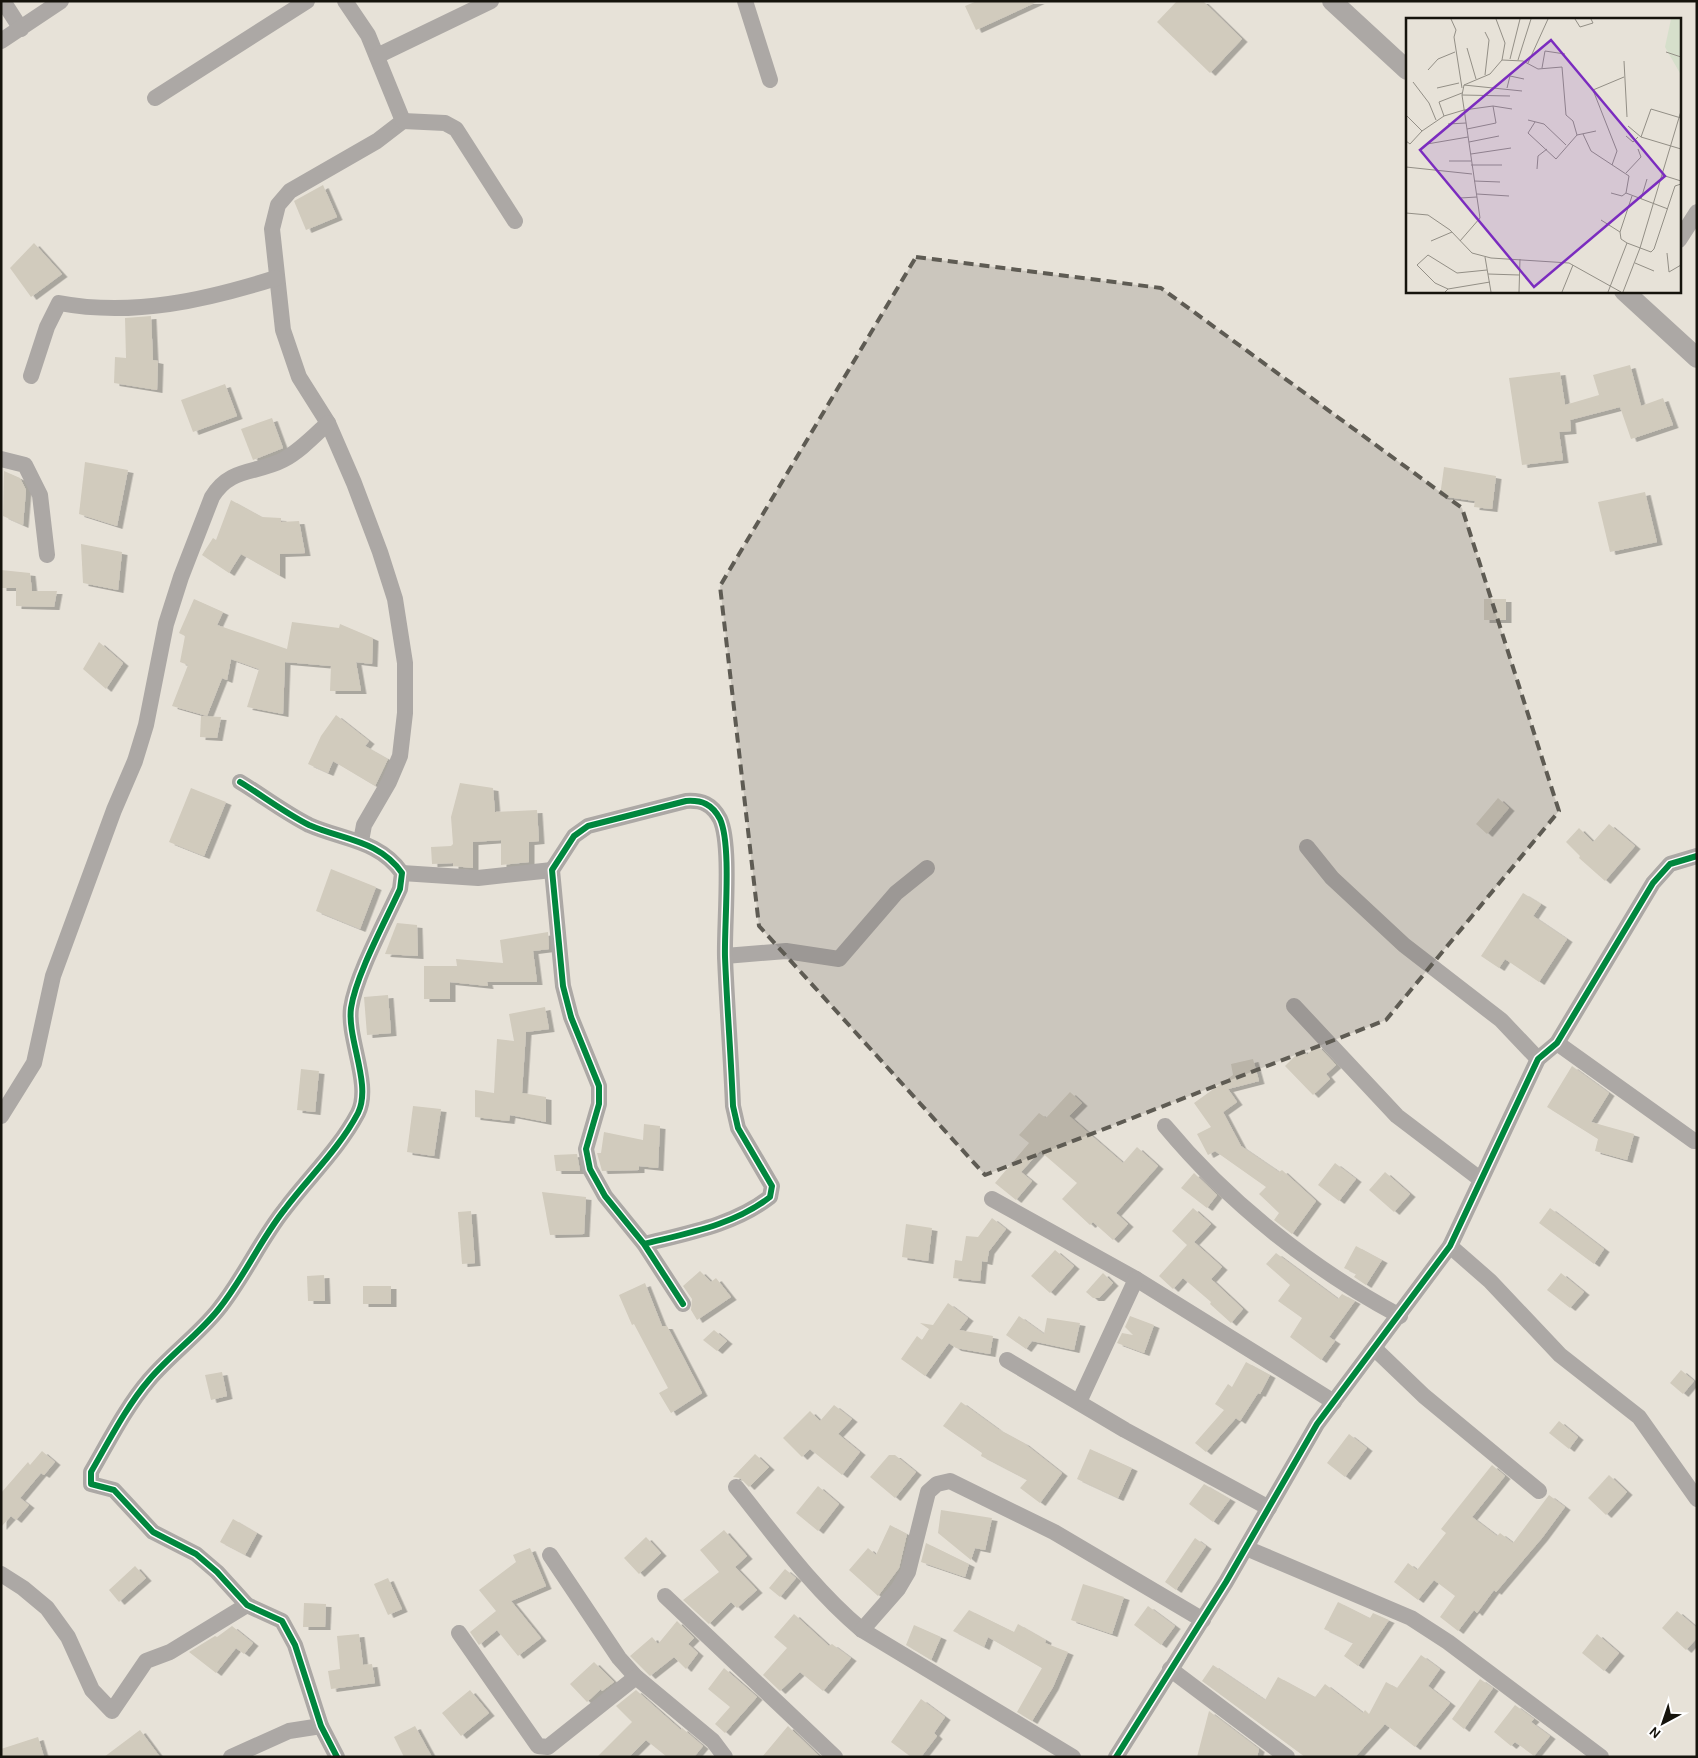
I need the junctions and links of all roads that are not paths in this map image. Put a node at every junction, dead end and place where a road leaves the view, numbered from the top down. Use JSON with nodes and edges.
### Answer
{"nodes":[{"id":1,"x":3,"y":1,"type":"edge"},
{"id":2,"x":61,"y":1,"type":"edge"},
{"id":3,"x":307,"y":1,"type":"edge"},
{"id":4,"x":345,"y":1,"type":"edge"},
{"id":5,"x":491,"y":1,"type":"edge"},
{"id":6,"x":745,"y":1,"type":"edge"},
{"id":7,"x":1332,"y":1,"type":"edge"},
{"id":8,"x":21,"y":29,"type":"junction"},
{"id":9,"x":1,"y":41,"type":"edge"},
{"id":10,"x":376,"y":56,"type":"junction"},
{"id":11,"x":1406,"y":69,"type":"edge"},
{"id":12,"x":770,"y":80,"type":"dead end"},
{"id":13,"x":156,"y":98,"type":"dead end"},
{"id":14,"x":402,"y":121,"type":"junction"},
{"id":15,"x":1697,"y":212,"type":"edge"},
{"id":16,"x":515,"y":221,"type":"dead end"},
{"id":17,"x":1680,"y":238,"type":"edge"},
{"id":18,"x":276,"y":278,"type":"junction"},
{"id":19,"x":1631,"y":293,"type":"edge"},
{"id":20,"x":1697,"y":358,"type":"edge"},
{"id":21,"x":31,"y":376,"type":"dead end"},
{"id":22,"x":328,"y":423,"type":"junction"},
{"id":23,"x":1,"y":459,"type":"edge"},
{"id":24,"x":47,"y":555,"type":"dead end"},
{"id":25,"x":240,"y":782,"type":"dead end"},
{"id":26,"x":361,"y":841,"type":"junction"},
{"id":27,"x":1307,"y":847,"type":"dead end"},
{"id":28,"x":1697,"y":856,"type":"edge"},
{"id":29,"x":927,"y":868,"type":"dead end"},
{"id":30,"x":552,"y":870,"type":"junction"},
{"id":31,"x":402,"y":873,"type":"junction"},
{"id":32,"x":725,"y":956,"type":"junction"},
{"id":33,"x":1294,"y":1006,"type":"dead end"},
{"id":34,"x":1557,"y":1042,"type":"junction"},
{"id":35,"x":1538,"y":1059,"type":"junction"},
{"id":36,"x":1,"y":1116,"type":"edge"},
{"id":37,"x":1165,"y":1126,"type":"dead end"},
{"id":38,"x":1694,"y":1141,"type":"dead end"},
{"id":39,"x":1480,"y":1179,"type":"junction"},
{"id":40,"x":992,"y":1199,"type":"dead end"},
{"id":41,"x":644,"y":1244,"type":"junction"},
{"id":42,"x":1450,"y":1246,"type":"junction"},
{"id":43,"x":1136,"y":1280,"type":"junction"},
{"id":44,"x":683,"y":1304,"type":"dead end"},
{"id":45,"x":1400,"y":1316,"type":"junction"},
{"id":46,"x":1375,"y":1349,"type":"junction"},
{"id":47,"x":1007,"y":1360,"type":"dead end"},
{"id":48,"x":1079,"y":1402,"type":"junction"},
{"id":49,"x":1334,"y":1402,"type":"junction"},
{"id":50,"x":736,"y":1487,"type":"dead end"},
{"id":51,"x":1539,"y":1492,"type":"dead end"},
{"id":52,"x":1697,"y":1499,"type":"edge"},
{"id":53,"x":1269,"y":1508,"type":"junction"},
{"id":54,"x":1246,"y":1548,"type":"junction"},
{"id":55,"x":550,"y":1555,"type":"dead end"},
{"id":56,"x":1,"y":1574,"type":"edge"},
{"id":57,"x":665,"y":1596,"type":"dead end"},
{"id":58,"x":247,"y":1605,"type":"junction"},
{"id":59,"x":1203,"y":1620,"type":"junction"},
{"id":60,"x":862,"y":1630,"type":"junction"},
{"id":61,"x":459,"y":1633,"type":"dead end"},
{"id":62,"x":1170,"y":1670,"type":"junction"},
{"id":63,"x":636,"y":1677,"type":"junction"},
{"id":64,"x":321,"y":1726,"type":"junction"},
{"id":65,"x":231,"y":1757,"type":"edge"},
{"id":66,"x":337,"y":1757,"type":"edge"},
{"id":67,"x":725,"y":1757,"type":"edge"},
{"id":68,"x":835,"y":1757,"type":"edge"},
{"id":69,"x":1073,"y":1757,"type":"edge"},
{"id":70,"x":1116,"y":1757,"type":"edge"},
{"id":71,"x":1287,"y":1757,"type":"edge"},
{"id":72,"x":1601,"y":1757,"type":"edge"}],
"edges":[{"from":1,"to":8,"type":"street"},
{"from":2,"to":8,"type":"street"},
{"from":3,"to":13,"type":"street"},
{"from":4,"to":10,"type":"street"},
{"from":5,"to":10,"type":"street"},
{"from":6,"to":12,"type":"street"},
{"from":7,"to":11,"type":"street"},
{"from":8,"to":9,"type":"street"},
{"from":10,"to":14,"type":"street"},
{"from":14,"to":16,"type":"street"},
{"from":14,"to":18,"type":"street"},
{"from":15,"to":17,"type":"street"},
{"from":18,"to":21,"type":"street"},
{"from":18,"to":22,"type":"street"},
{"from":19,"to":20,"type":"street"},
{"from":22,"to":26,"type":"street"},
{"from":22,"to":36,"type":"street"},
{"from":23,"to":24,"type":"street"},
{"from":25,"to":26,"type":"street"},
{"from":26,"to":31,"type":"street"},
{"from":27,"to":35,"type":"street"},
{"from":28,"to":34,"type":"street"},
{"from":29,"to":32,"type":"street"},
{"from":30,"to":31,"type":"street"},
{"from":30,"to":32,"type":"street"},
{"from":30,"to":41,"type":"street"},
{"from":31,"to":58,"type":"street"},
{"from":32,"to":41,"type":"street"},
{"from":33,"to":39,"type":"street"},
{"from":34,"to":35,"type":"street"},
{"from":34,"to":38,"type":"street"},
{"from":35,"to":39,"type":"street"},
{"from":37,"to":45,"type":"street"},
{"from":39,"to":42,"type":"street"},
{"from":40,"to":43,"type":"street"},
{"from":41,"to":44,"type":"street"},
{"from":42,"to":45,"type":"street"},
{"from":42,"to":52,"type":"street"},
{"from":43,"to":48,"type":"street"},
{"from":43,"to":49,"type":"street"},
{"from":45,"to":46,"type":"street"},
{"from":46,"to":49,"type":"street"},
{"from":46,"to":51,"type":"street"},
{"from":47,"to":48,"type":"street"},
{"from":48,"to":53,"type":"street"},
{"from":49,"to":53,"type":"street"},
{"from":50,"to":60,"type":"street"},
{"from":53,"to":54,"type":"street"},
{"from":54,"to":59,"type":"street"},
{"from":54,"to":72,"type":"street"},
{"from":55,"to":63,"type":"street"},
{"from":56,"to":58,"type":"street"},
{"from":57,"to":68,"type":"street"},
{"from":58,"to":64,"type":"street"},
{"from":59,"to":60,"type":"street"},
{"from":59,"to":62,"type":"street"},
{"from":60,"to":69,"type":"street"},
{"from":61,"to":63,"type":"street"},
{"from":62,"to":70,"type":"street"},
{"from":62,"to":71,"type":"street"},
{"from":63,"to":67,"type":"street"},
{"from":64,"to":65,"type":"street"},
{"from":64,"to":66,"type":"street"}]}
